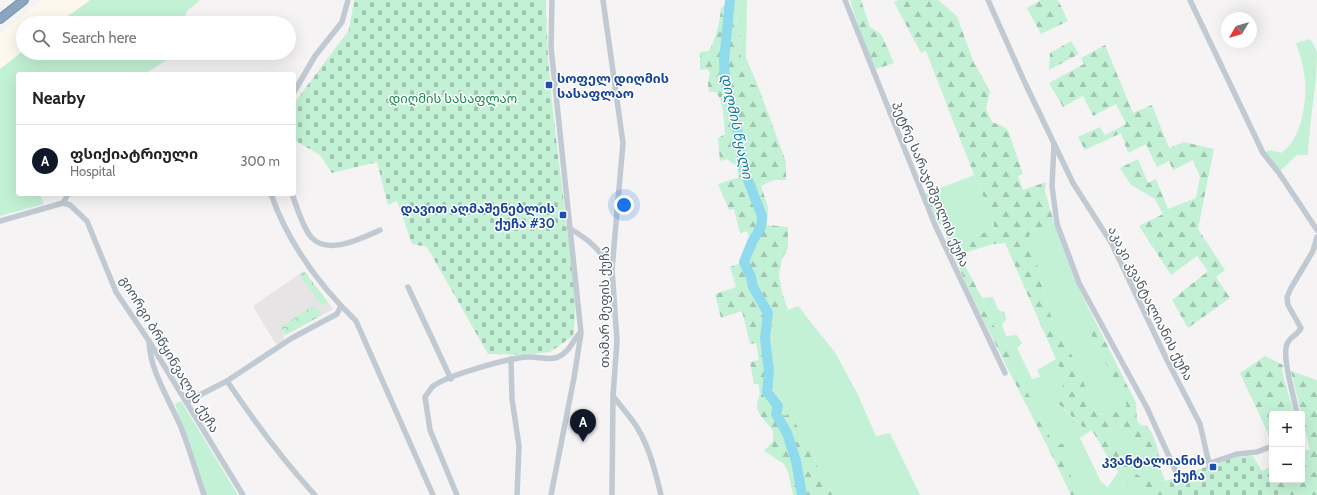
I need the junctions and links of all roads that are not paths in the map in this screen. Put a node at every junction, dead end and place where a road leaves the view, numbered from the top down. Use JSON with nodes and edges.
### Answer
{"nodes":[{"id":1,"x":24,"y":0,"type":"edge"},
{"id":2,"x":348,"y":0,"type":"edge"},
{"id":3,"x":552,"y":0,"type":"edge"},
{"id":4,"x":603,"y":0,"type":"edge"},
{"id":5,"x":845,"y":0,"type":"edge"},
{"id":6,"x":988,"y":0,"type":"edge"},
{"id":7,"x":1190,"y":0,"type":"edge"},
{"id":8,"x":0,"y":20,"type":"edge"},
{"id":9,"x":296,"y":89,"type":"edge"},
{"id":10,"x":1054,"y":142,"type":"junction"},
{"id":11,"x":67,"y":196,"type":"edge"},
{"id":12,"x":271,"y":196,"type":"edge"},
{"id":13,"x":293,"y":196,"type":"edge"},
{"id":14,"x":63,"y":203,"type":"junction"},
{"id":15,"x":0,"y":221,"type":"edge"},
{"id":16,"x":570,"y":228,"type":"junction"},
{"id":17,"x":380,"y":230,"type":"dead end"},
{"id":18,"x":1317,"y":230,"type":"edge"},
{"id":19,"x":1317,"y":237,"type":"edge"},
{"id":20,"x":612,"y":269,"type":"junction"},
{"id":21,"x":408,"y":286,"type":"dead end"},
{"id":22,"x":341,"y":306,"type":"junction"},
{"id":23,"x":580,"y":333,"type":"junction"},
{"id":24,"x":149,"y":341,"type":"junction"},
{"id":25,"x":511,"y":359,"type":"junction"},
{"id":26,"x":1005,"y":373,"type":"dead end"},
{"id":27,"x":451,"y":379,"type":"junction"},
{"id":28,"x":227,"y":381,"type":"junction"},
{"id":29,"x":613,"y":396,"type":"junction"},
{"id":30,"x":186,"y":402,"type":"junction"},
{"id":31,"x":1296,"y":411,"type":"edge"},
{"id":32,"x":1270,"y":447,"type":"edge"},
{"id":33,"x":1178,"y":476,"type":"dead end"},
{"id":34,"x":204,"y":495,"type":"edge"},
{"id":35,"x":243,"y":495,"type":"edge"},
{"id":36,"x":315,"y":495,"type":"edge"},
{"id":37,"x":433,"y":495,"type":"edge"},
{"id":38,"x":457,"y":495,"type":"edge"},
{"id":39,"x":517,"y":495,"type":"edge"},
{"id":40,"x":552,"y":495,"type":"edge"},
{"id":41,"x":612,"y":495,"type":"edge"},
{"id":42,"x":661,"y":495,"type":"edge"}],
"edges":[{"from":1,"to":8,"type":"highway"},
{"from":2,"to":9,"type":"street"},
{"from":3,"to":16,"type":"street"},
{"from":4,"to":20,"type":"street","name":"თამარ მეფის ქუჩა"},
{"from":5,"to":26,"type":"street","name":"პეტრე სარაჯიშვილის ქუჩა"},
{"from":6,"to":10,"type":"street","name":"აკაკი კვანტალიანის ქუჩა"},
{"from":7,"to":18,"type":"street"},
{"from":10,"to":32,"type":"street","name":"აკაკი კვანტალიანის ქუჩა"},
{"from":10,"to":33,"type":"street"},
{"from":11,"to":14,"type":"street"},
{"from":12,"to":22,"type":"street"},
{"from":13,"to":17,"type":"street"},
{"from":14,"to":15,"type":"street"},
{"from":14,"to":24,"type":"street","name":"გიორგი ბრწყინვალეს ქუჩა"},
{"from":16,"to":20,"type":"street"},
{"from":16,"to":23,"type":"street"},
{"from":19,"to":31,"type":"street"},
{"from":20,"to":29,"type":"street","name":"თამარ მეფის ქუჩა"},
{"from":21,"to":27,"type":"street"},
{"from":22,"to":28,"type":"street"},
{"from":22,"to":37,"type":"street"},
{"from":23,"to":25,"type":"street"},
{"from":23,"to":40,"type":"street"},
{"from":24,"to":30,"type":"street","name":"გიორგი ბრწყინვალეს ქუჩა"},
{"from":24,"to":34,"type":"street"},
{"from":25,"to":27,"type":"street"},
{"from":25,"to":39,"type":"street"},
{"from":27,"to":38,"type":"street"},
{"from":28,"to":30,"type":"street"},
{"from":28,"to":36,"type":"street"},
{"from":29,"to":41,"type":"street","name":"თამარ მეფის ქუჩა"},
{"from":29,"to":42,"type":"street"},
{"from":30,"to":35,"type":"street","name":"გიორგი ბრწყინვალეს ქუჩა"}]}
